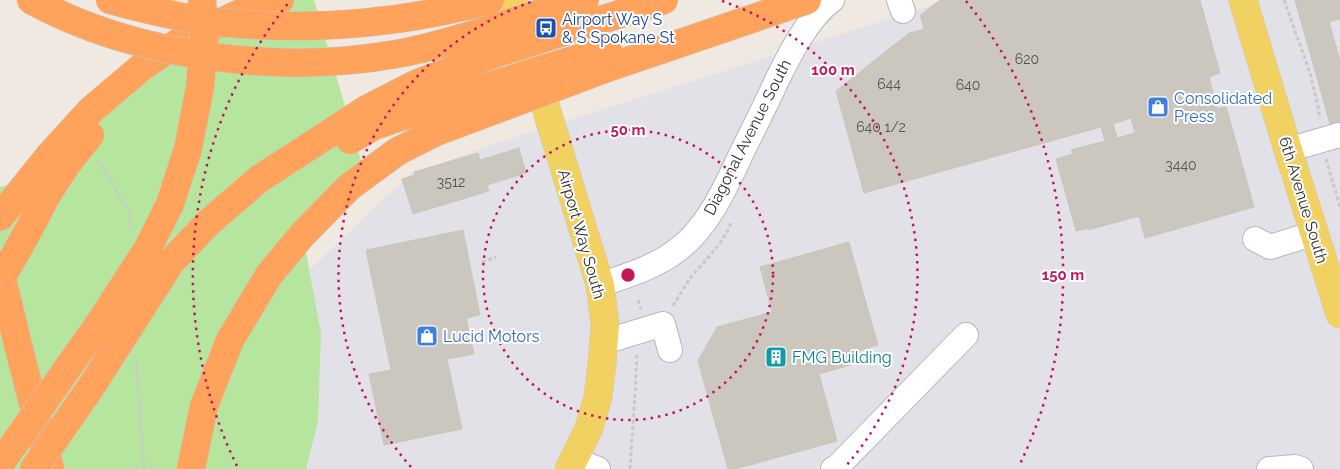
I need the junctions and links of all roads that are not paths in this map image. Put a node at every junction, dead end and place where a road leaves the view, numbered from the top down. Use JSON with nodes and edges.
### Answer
{"nodes":[{"id":1,"x":31,"y":0,"type":"edge"},
{"id":2,"x":110,"y":0,"type":"edge"},
{"id":3,"x":202,"y":0,"type":"edge"},
{"id":4,"x":280,"y":0,"type":"edge"},
{"id":5,"x":490,"y":0,"type":"edge"},
{"id":6,"x":513,"y":0,"type":"edge"},
{"id":7,"x":585,"y":0,"type":"edge"},
{"id":8,"x":664,"y":0,"type":"edge"},
{"id":9,"x":769,"y":0,"type":"edge"},
{"id":10,"x":823,"y":0,"type":"edge"},
{"id":11,"x":1243,"y":0,"type":"edge"},
{"id":12,"x":143,"y":66,"type":"junction"},
{"id":13,"x":1330,"y":137,"type":"edge"},
{"id":14,"x":1288,"y":150,"type":"junction"},
{"id":15,"x":0,"y":217,"type":"edge"},
{"id":16,"x":1315,"y":233,"type":"junction"},
{"id":17,"x":1256,"y":239,"type":"dead end"},
{"id":18,"x":0,"y":270,"type":"edge"},
{"id":19,"x":0,"y":281,"type":"edge"},
{"id":20,"x":600,"y":285,"type":"junction"},
{"id":21,"x":1340,"y":314,"type":"edge"},
{"id":22,"x":966,"y":335,"type":"dead end"},
{"id":23,"x":604,"y":342,"type":"junction"},
{"id":24,"x":670,"y":350,"type":"dead end"},
{"id":25,"x":91,"y":387,"type":"junction"},
{"id":26,"x":0,"y":464,"type":"edge"},
{"id":27,"x":580,"y":466,"type":"edge"},
{"id":28,"x":34,"y":469,"type":"edge"},
{"id":29,"x":50,"y":469,"type":"edge"},
{"id":30,"x":191,"y":469,"type":"edge"},
{"id":31,"x":833,"y":469,"type":"edge"},
{"id":32,"x":1269,"y":469,"type":"edge"},
{"id":33,"x":1301,"y":469,"type":"edge"}],
"edges":[{"from":1,"to":7,"type":"highway","bridge":true},
{"from":2,"to":5,"type":"highway","bridge":true},
{"from":3,"to":26,"type":"highway","bridge":true},
{"from":4,"to":12,"type":"highway","bridge":true},
{"from":6,"to":20,"type":"main road","name":"Airport Way South"},
{"from":8,"to":25,"type":"highway","bridge":true},
{"from":9,"to":25,"type":"highway","bridge":true},
{"from":10,"to":20,"type":"street","name":"Diagonal Avenue South"},
{"from":10,"to":30,"type":"highway","bridge":true},
{"from":11,"to":14,"type":"main road","name":"6th Avenue South"},
{"from":12,"to":15,"type":"highway"},
{"from":12,"to":19,"type":"highway","bridge":true},
{"from":13,"to":14,"type":"street"},
{"from":14,"to":16,"type":"main road","name":"6th Avenue South"},
{"from":16,"to":17,"type":"street"},
{"from":16,"to":21,"type":"main road","name":"6th Avenue South"},
{"from":18,"to":29,"type":"highway"},
{"from":20,"to":23,"type":"main road","name":"Airport Way South"},
{"from":22,"to":31,"type":"street"},
{"from":23,"to":24,"type":"street"},
{"from":23,"to":27,"type":"main road","name":"Airport Way South"},
{"from":25,"to":28,"type":"highway","bridge":true},
{"from":32,"to":33,"type":"street"}]}
